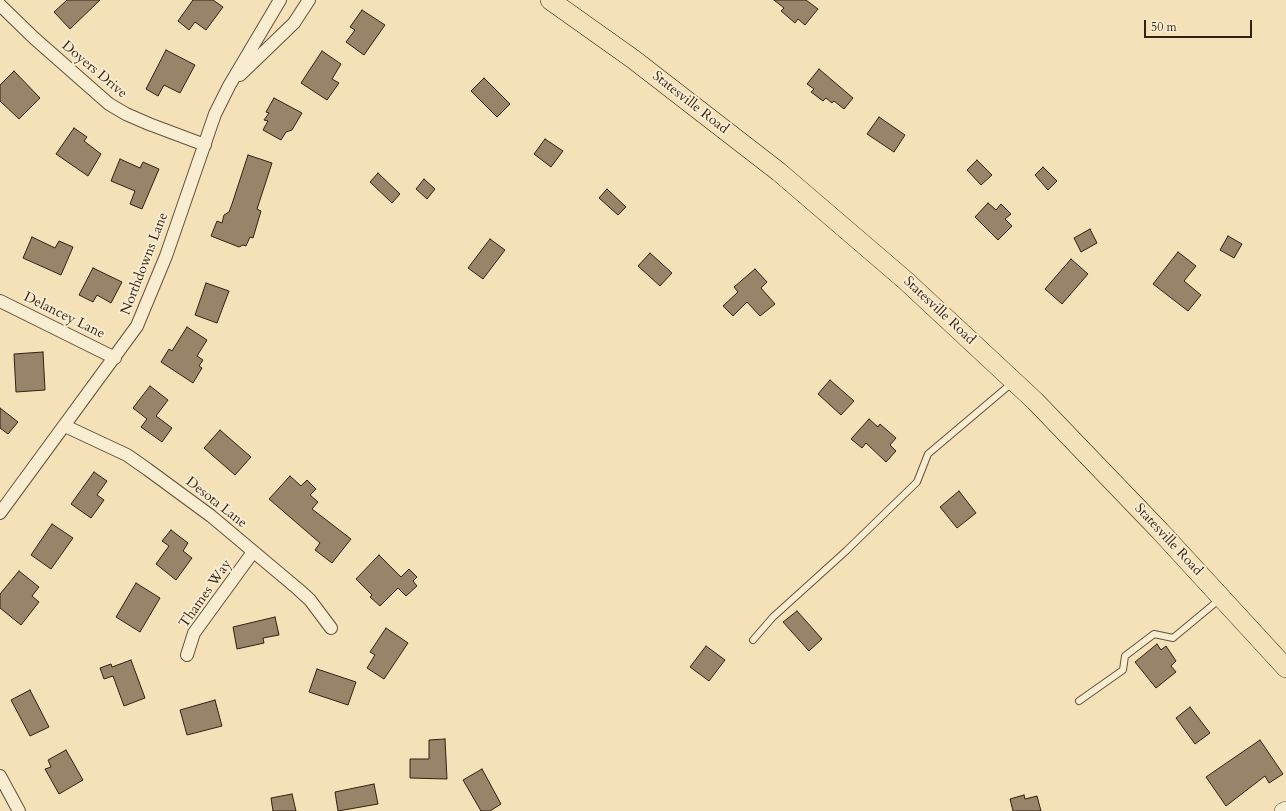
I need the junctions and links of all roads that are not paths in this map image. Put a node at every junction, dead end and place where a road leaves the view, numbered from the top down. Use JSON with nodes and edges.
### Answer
{"nodes":[{"id":1,"x":280,"y":0,"type":"edge"},
{"id":2,"x":309,"y":0,"type":"edge"},
{"id":3,"x":550,"y":0,"type":"edge"},
{"id":4,"x":0,"y":5,"type":"edge"},
{"id":5,"x":229,"y":86,"type":"junction"},
{"id":6,"x":205,"y":145,"type":"junction"},
{"id":7,"x":0,"y":301,"type":"edge"},
{"id":8,"x":115,"y":358,"type":"junction"},
{"id":9,"x":1014,"y":382,"type":"junction"},
{"id":10,"x":65,"y":426,"type":"junction"},
{"id":11,"x":0,"y":513,"type":"edge"},
{"id":12,"x":253,"y":552,"type":"junction"},
{"id":13,"x":1221,"y":598,"type":"junction"},
{"id":14,"x":331,"y":628,"type":"dead end"},
{"id":15,"x":753,"y":640,"type":"dead end"},
{"id":16,"x":188,"y":655,"type":"dead end"},
{"id":17,"x":1286,"y":668,"type":"edge"},
{"id":18,"x":1079,"y":700,"type":"dead end"},
{"id":19,"x":0,"y":776,"type":"edge"},
{"id":20,"x":1286,"y":809,"type":"edge"},
{"id":21,"x":19,"y":811,"type":"edge"},
{"id":22,"x":1282,"y":811,"type":"edge"}],
"edges":[{"from":1,"to":5,"type":"street","name":"Northdowns Lane"},
{"from":2,"to":5,"type":"street","name":"Northdowns Lane"},
{"from":3,"to":9,"type":"main road","name":"Statesville Road"},
{"from":4,"to":6,"type":"street","name":"Doyers Drive"},
{"from":5,"to":6,"type":"street","name":"Northdowns Lane"},
{"from":6,"to":8,"type":"street","name":"Northdowns Lane"},
{"from":7,"to":8,"type":"street","name":"Delancey Lane"},
{"from":8,"to":10,"type":"street","name":"Northdowns Lane"},
{"from":9,"to":13,"type":"main road","name":"Statesville Road"},
{"from":9,"to":15,"type":"lane"},
{"from":10,"to":11,"type":"street","name":"Northdowns Lane"},
{"from":10,"to":12,"type":"street","name":"Desota Lane"},
{"from":12,"to":14,"type":"street","name":"Desota Lane"},
{"from":12,"to":16,"type":"street","name":"Thames Way"},
{"from":13,"to":17,"type":"main road","name":"Statesville Road"},
{"from":13,"to":18,"type":"lane"},
{"from":19,"to":21,"type":"street"},
{"from":20,"to":22,"type":"street"}]}
